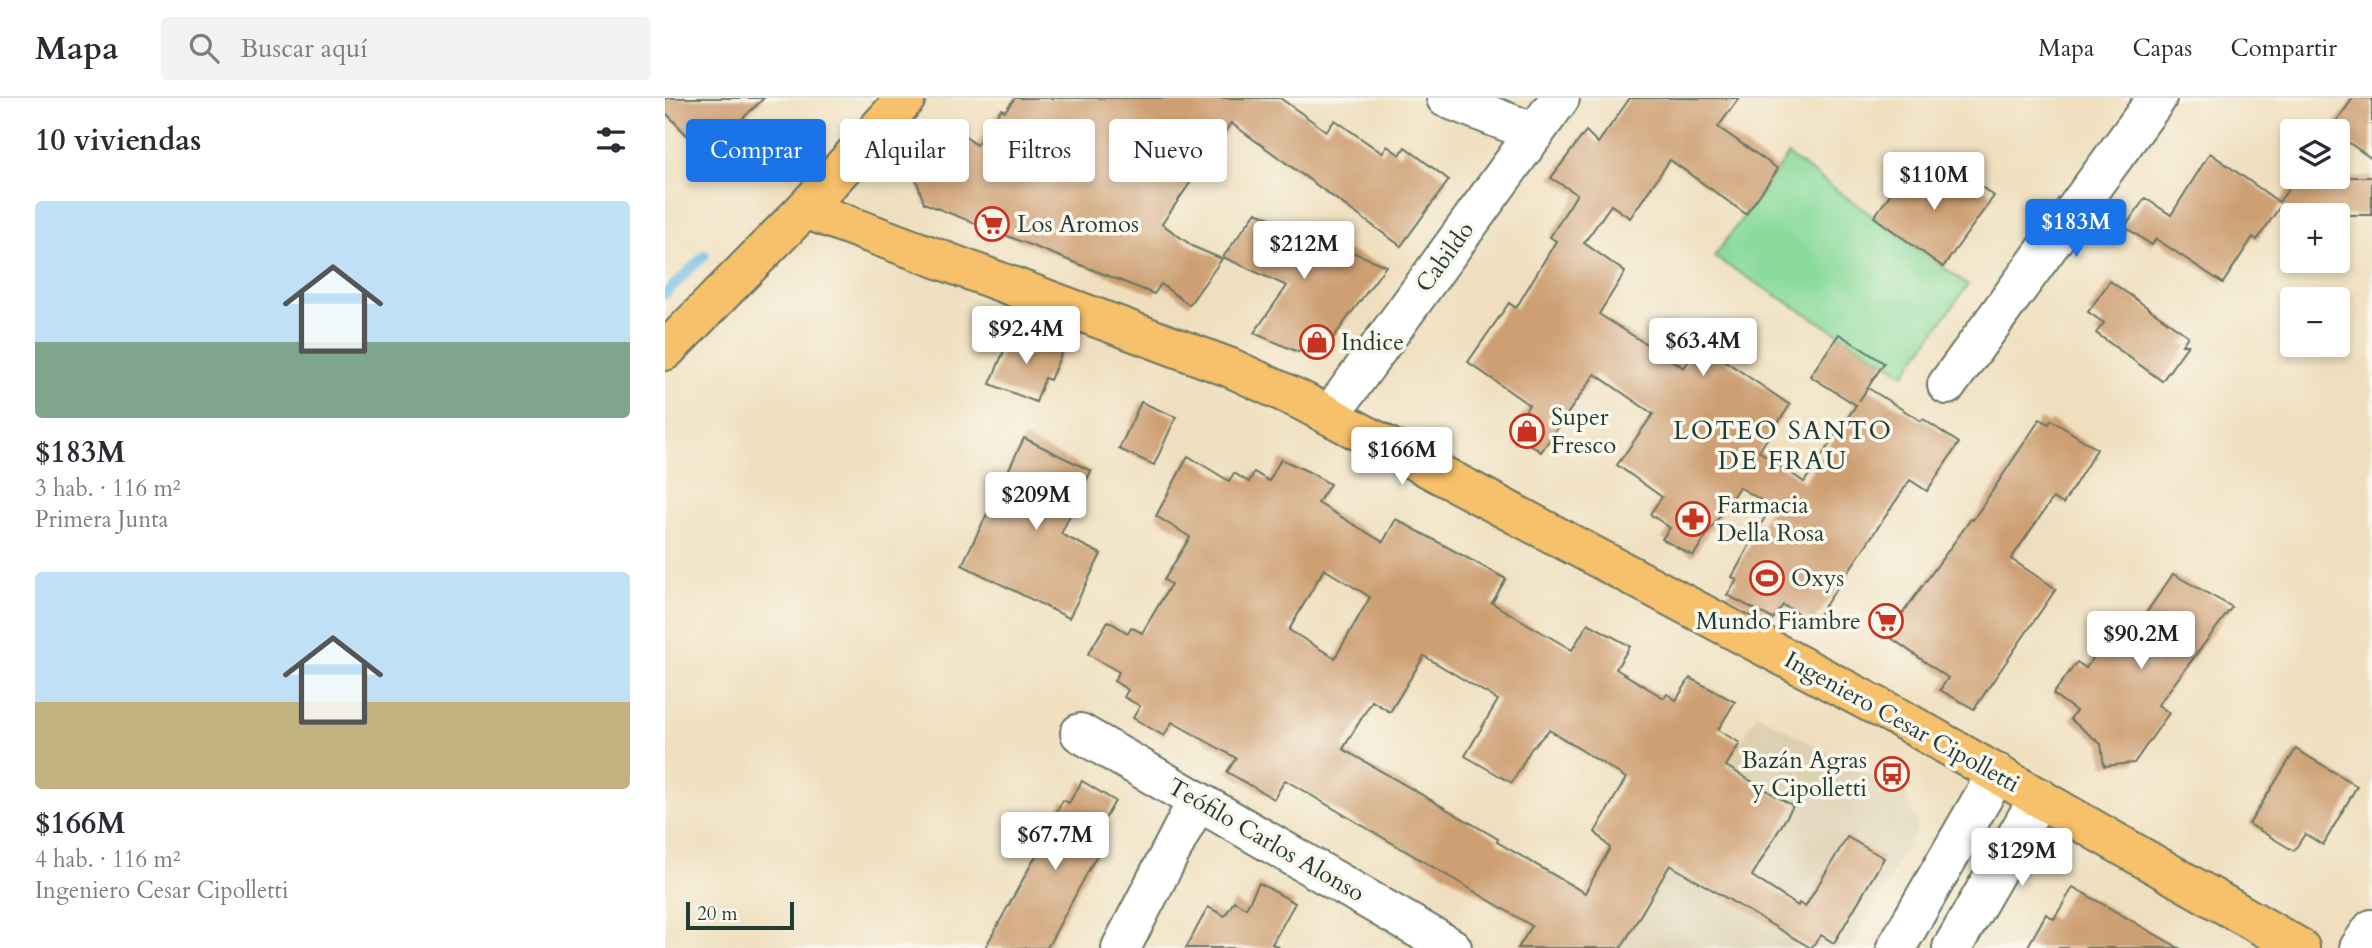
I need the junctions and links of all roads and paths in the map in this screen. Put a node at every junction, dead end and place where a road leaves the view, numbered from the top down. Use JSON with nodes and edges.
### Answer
{"nodes":[{"id":1,"x":906,"y":98,"type":"edge"},
{"id":2,"x":1446,"y":98,"type":"edge"},
{"id":3,"x":1560,"y":98,"type":"edge"},
{"id":4,"x":2157,"y":98,"type":"edge"},
{"id":5,"x":1535,"y":132,"type":"junction"},
{"id":6,"x":805,"y":209,"type":"junction"},
{"id":7,"x":665,"y":351,"type":"edge"},
{"id":8,"x":1947,"y":386,"type":"dead end"},
{"id":9,"x":1330,"y":415,"type":"junction"},
{"id":10,"x":1080,"y":733,"type":"dead end"},
{"id":11,"x":1997,"y":774,"type":"junction"},
{"id":12,"x":2039,"y":797,"type":"junction"},
{"id":13,"x":1197,"y":801,"type":"junction"},
{"id":14,"x":2372,"y":929,"type":"edge"},
{"id":15,"x":1121,"y":948,"type":"edge"},
{"id":16,"x":1452,"y":948,"type":"edge"},
{"id":17,"x":1896,"y":948,"type":"edge"},
{"id":18,"x":1952,"y":948,"type":"edge"},
{"id":19,"x":2300,"y":948,"type":"edge"},
{"id":20,"x":2359,"y":948,"type":"edge"}],
"edges":[{"from":1,"to":6,"type":"main road"},
{"from":2,"to":5,"type":"street"},
{"from":3,"to":5,"type":"street","name":"Cabildo"},
{"from":4,"to":8,"type":"street"},
{"from":5,"to":9,"type":"street","name":"Cabildo"},
{"from":6,"to":7,"type":"main road"},
{"from":6,"to":9,"type":"main road","name":"Ingeniero Cesar Cipolletti"},
{"from":9,"to":11,"type":"main road","name":"Ingeniero Cesar Cipolletti"},
{"from":10,"to":13,"type":"street","name":"Teófilo Carlos Alonso"},
{"from":11,"to":12,"type":"main road","name":"Ingeniero Cesar Cipolletti"},
{"from":11,"to":17,"type":"street"},
{"from":12,"to":18,"type":"street"},
{"from":12,"to":19,"type":"main road","name":"Ingeniero Cesar Cipolletti"},
{"from":13,"to":15,"type":"street"},
{"from":13,"to":16,"type":"street","name":"Teófilo Carlos Alonso"},
{"from":14,"to":20,"type":"street"}]}
